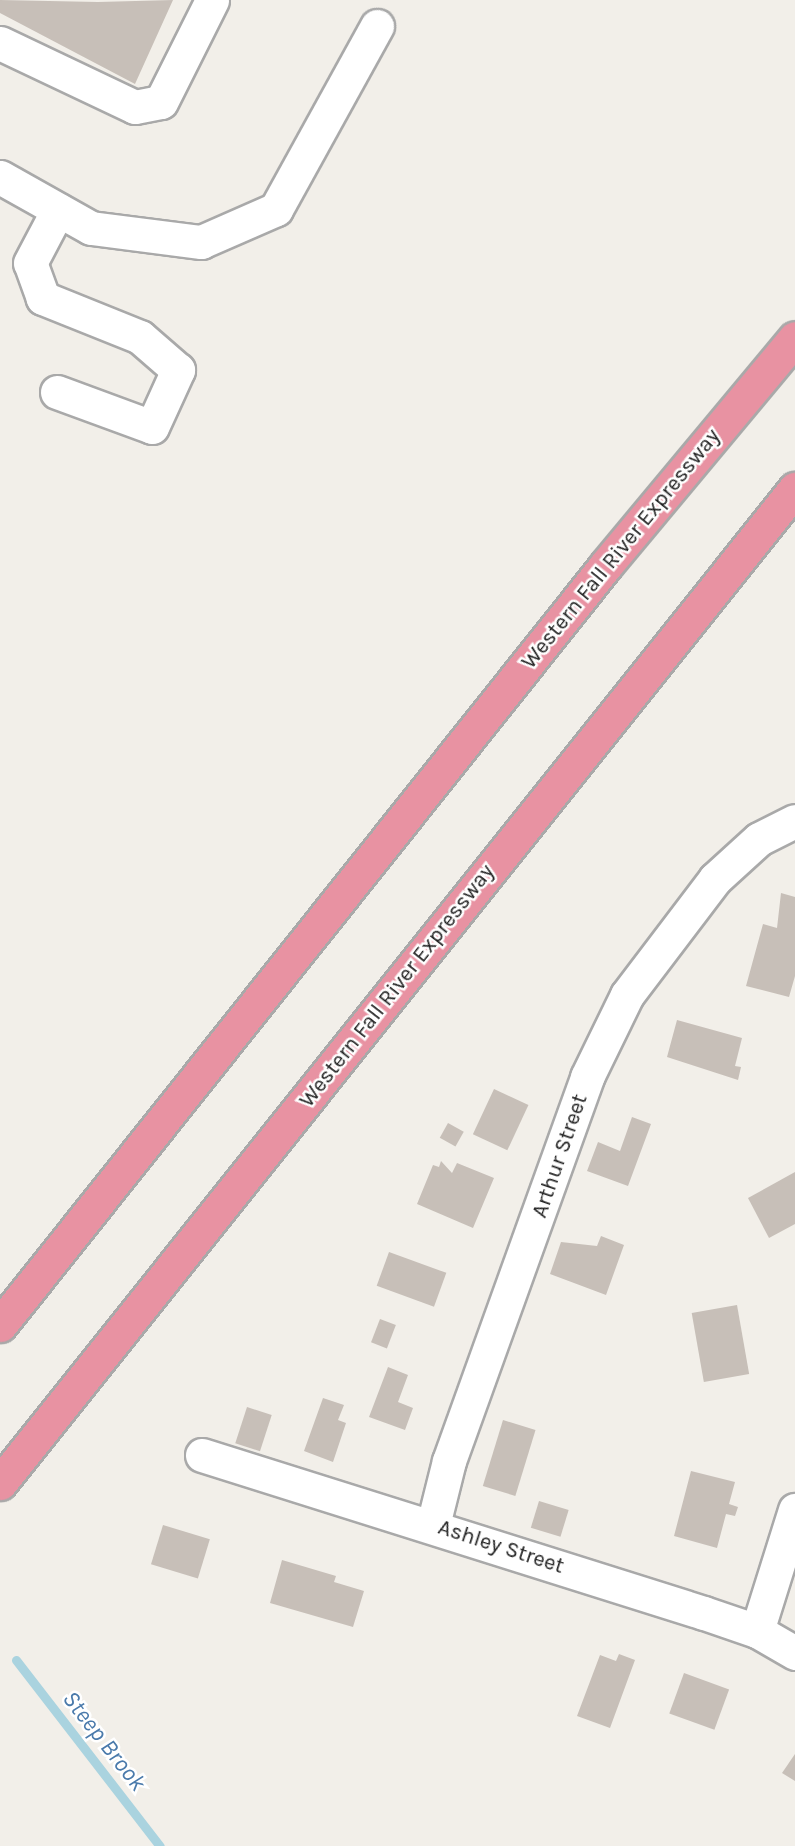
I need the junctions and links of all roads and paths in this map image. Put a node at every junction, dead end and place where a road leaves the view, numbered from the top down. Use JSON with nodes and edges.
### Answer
{"nodes":[{"id":1,"x":212,"y":0,"type":"edge"},
{"id":2,"x":377,"y":26,"type":"dead end"},
{"id":3,"x":0,"y":43,"type":"edge"},
{"id":4,"x":0,"y":177,"type":"edge"},
{"id":5,"x":58,"y":210,"type":"junction"},
{"id":6,"x":795,"y":338,"type":"edge"},
{"id":7,"x":57,"y":392,"type":"dead end"},
{"id":8,"x":795,"y":489,"type":"edge"},
{"id":9,"x":782,"y":828,"type":"edge"},
{"id":10,"x":0,"y":1325,"type":"edge"},
{"id":11,"x":202,"y":1455,"type":"dead end"},
{"id":12,"x":0,"y":1484,"type":"edge"},
{"id":13,"x":795,"y":1510,"type":"edge"},
{"id":14,"x":433,"y":1525,"type":"junction"},
{"id":15,"x":757,"y":1631,"type":"junction"},
{"id":16,"x":795,"y":1653,"type":"edge"}],
"edges":[{"from":1,"to":3,"type":"street"},
{"from":2,"to":5,"type":"street"},
{"from":4,"to":5,"type":"street"},
{"from":5,"to":7,"type":"street"},
{"from":6,"to":10,"type":"highway","name":"Western Fall River Expressway"},
{"from":8,"to":12,"type":"highway","name":"Western Fall River Expressway"},
{"from":9,"to":14,"type":"street","name":"Arthur Street"},
{"from":11,"to":14,"type":"street","name":"Ashley Street"},
{"from":13,"to":15,"type":"street"},
{"from":14,"to":15,"type":"street","name":"Ashley Street"},
{"from":15,"to":16,"type":"street","name":"Ashley Street"}]}
